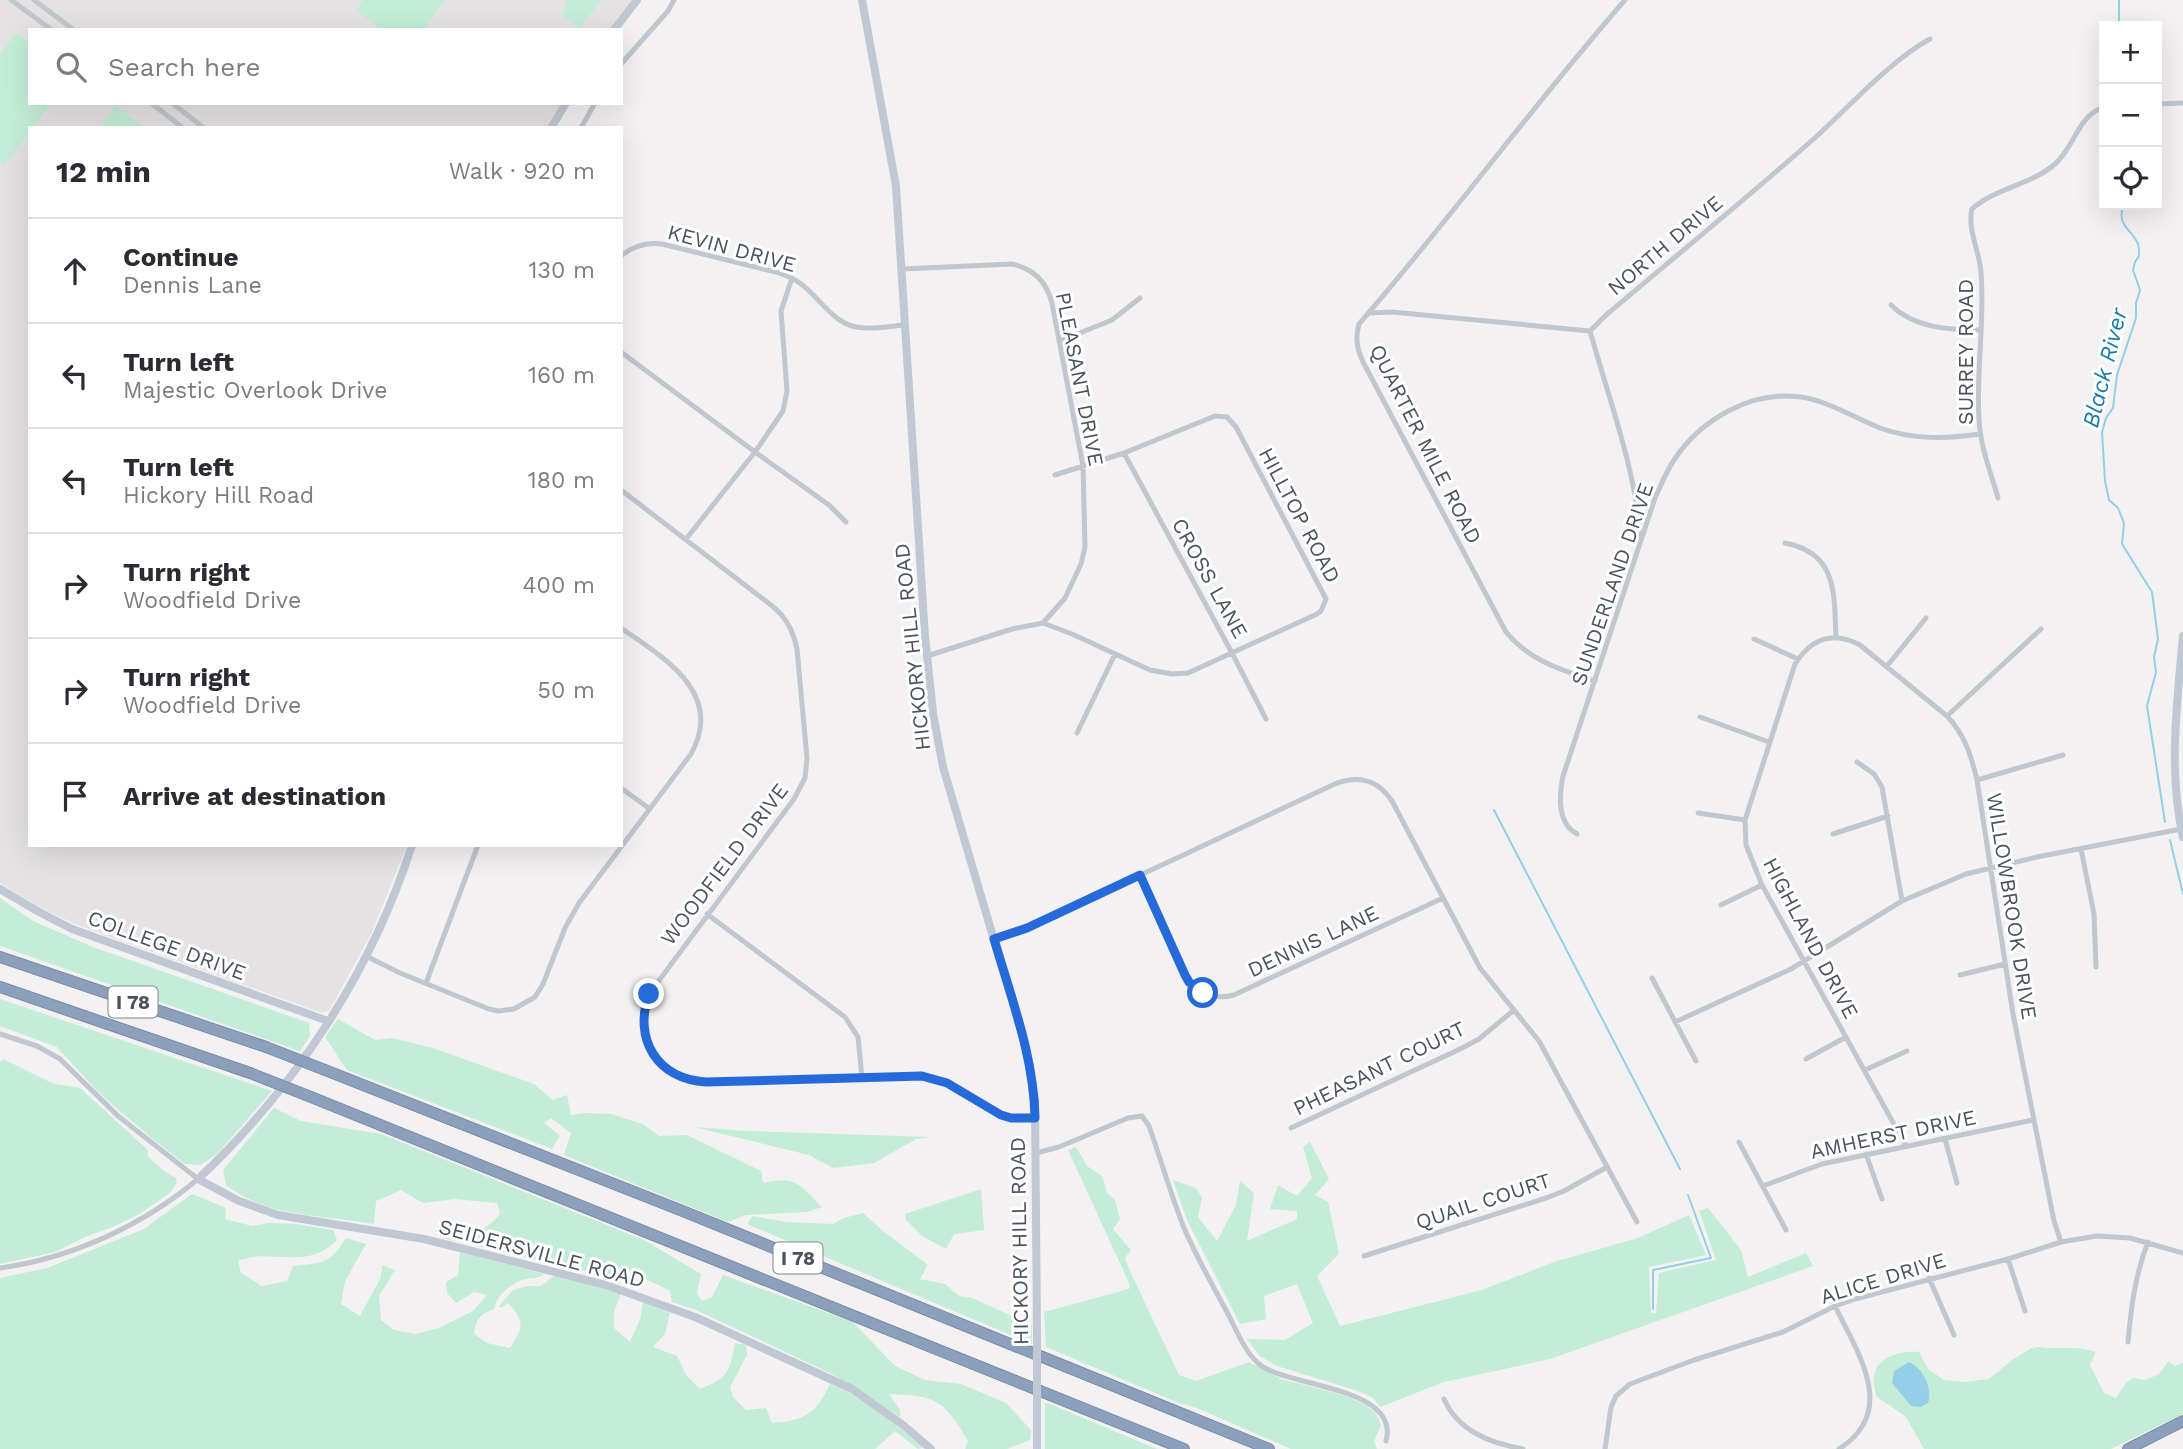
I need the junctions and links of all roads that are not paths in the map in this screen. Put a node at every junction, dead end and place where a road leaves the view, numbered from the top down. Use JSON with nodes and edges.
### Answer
{"nodes":[{"id":1,"x":11,"y":0,"type":"edge"},
{"id":2,"x":34,"y":0,"type":"edge"},
{"id":3,"x":637,"y":0,"type":"edge"},
{"id":4,"x":674,"y":0,"type":"edge"},
{"id":5,"x":862,"y":0,"type":"edge"},
{"id":6,"x":1625,"y":0,"type":"edge"},
{"id":7,"x":49,"y":28,"type":"edge"},
{"id":8,"x":71,"y":28,"type":"edge"},
{"id":9,"x":616,"y":28,"type":"edge"},
{"id":10,"x":1930,"y":39,"type":"dead end"},
{"id":11,"x":623,"y":62,"type":"edge"},
{"id":12,"x":2183,"y":103,"type":"edge"},
{"id":13,"x":2162,"y":104,"type":"edge"},
{"id":14,"x":154,"y":105,"type":"edge"},
{"id":15,"x":175,"y":105,"type":"edge"},
{"id":16,"x":565,"y":105,"type":"edge"},
{"id":17,"x":594,"y":105,"type":"edge"},
{"id":18,"x":2099,"y":109,"type":"edge"},
{"id":19,"x":180,"y":126,"type":"edge"},
{"id":20,"x":201,"y":126,"type":"edge"},
{"id":21,"x":552,"y":126,"type":"edge"},
{"id":22,"x":582,"y":126,"type":"edge"},
{"id":23,"x":623,"y":255,"type":"edge"},
{"id":24,"x":902,"y":269,"type":"junction"},
{"id":25,"x":792,"y":278,"type":"junction"},
{"id":26,"x":1140,"y":298,"type":"dead end"},
{"id":27,"x":1891,"y":305,"type":"dead end"},
{"id":28,"x":1369,"y":313,"type":"junction"},
{"id":29,"x":905,"y":325,"type":"junction"},
{"id":30,"x":1980,"y":330,"type":"junction"},
{"id":31,"x":1590,"y":331,"type":"junction"},
{"id":32,"x":1060,"y":341,"type":"junction"},
{"id":33,"x":623,"y":353,"type":"edge"},
{"id":34,"x":1980,"y":434,"type":"junction"},
{"id":35,"x":755,"y":452,"type":"junction"},
{"id":36,"x":1124,"y":453,"type":"junction"},
{"id":37,"x":1083,"y":466,"type":"junction"},
{"id":38,"x":1055,"y":475,"type":"dead end"},
{"id":39,"x":623,"y":492,"type":"edge"},
{"id":40,"x":1998,"y":498,"type":"dead end"},
{"id":41,"x":846,"y":522,"type":"dead end"},
{"id":42,"x":686,"y":539,"type":"junction"},
{"id":43,"x":1641,"y":542,"type":"junction"},
{"id":44,"x":1785,"y":543,"type":"dead end"},
{"id":45,"x":1926,"y":618,"type":"dead end"},
{"id":46,"x":1043,"y":623,"type":"junction"},
{"id":47,"x":2042,"y":629,"type":"dead end"},
{"id":48,"x":623,"y":630,"type":"edge"},
{"id":49,"x":2183,"y":636,"type":"edge"},
{"id":50,"x":1836,"y":638,"type":"junction"},
{"id":51,"x":1754,"y":639,"type":"dead end"},
{"id":52,"x":1232,"y":653,"type":"junction"},
{"id":53,"x":1115,"y":654,"type":"junction"},
{"id":54,"x":927,"y":656,"type":"junction"},
{"id":55,"x":1798,"y":659,"type":"junction"},
{"id":56,"x":1887,"y":666,"type":"junction"},
{"id":57,"x":1595,"y":681,"type":"junction"},
{"id":58,"x":1947,"y":716,"type":"junction"},
{"id":59,"x":1700,"y":718,"type":"dead end"},
{"id":60,"x":1266,"y":719,"type":"dead end"},
{"id":61,"x":1077,"y":733,"type":"dead end"},
{"id":62,"x":2175,"y":736,"type":"junction"},
{"id":63,"x":1769,"y":742,"type":"junction"},
{"id":64,"x":2183,"y":745,"type":"edge"},
{"id":65,"x":2063,"y":755,"type":"dead end"},
{"id":66,"x":1857,"y":762,"type":"dead end"},
{"id":67,"x":1977,"y":780,"type":"junction"},
{"id":68,"x":623,"y":789,"type":"edge"},
{"id":69,"x":650,"y":809,"type":"junction"},
{"id":70,"x":1698,"y":813,"type":"dead end"},
{"id":71,"x":1888,"y":816,"type":"junction"},
{"id":72,"x":1745,"y":820,"type":"junction"},
{"id":73,"x":2182,"y":833,"type":"edge"},
{"id":74,"x":1577,"y":834,"type":"dead end"},
{"id":75,"x":1833,"y":834,"type":"dead end"},
{"id":76,"x":623,"y":845,"type":"edge"},
{"id":77,"x":411,"y":847,"type":"edge"},
{"id":78,"x":477,"y":847,"type":"edge"},
{"id":79,"x":622,"y":847,"type":"edge"},
{"id":80,"x":2081,"y":849,"type":"junction"},
{"id":81,"x":1990,"y":868,"type":"junction"},
{"id":82,"x":1140,"y":875,"type":"junction"},
{"id":83,"x":1762,"y":885,"type":"junction"},
{"id":84,"x":0,"y":889,"type":"edge"},
{"id":85,"x":1443,"y":898,"type":"junction"},
{"id":86,"x":1902,"y":901,"type":"junction"},
{"id":87,"x":1721,"y":905,"type":"dead end"},
{"id":88,"x":707,"y":914,"type":"junction"},
{"id":89,"x":994,"y":939,"type":"junction"},
{"id":90,"x":366,"y":956,"type":"junction"},
{"id":91,"x":0,"y":957,"type":"edge"},
{"id":92,"x":1805,"y":962,"type":"junction"},
{"id":93,"x":2005,"y":964,"type":"junction"},
{"id":94,"x":2096,"y":967,"type":"dead end"},
{"id":95,"x":1960,"y":975,"type":"dead end"},
{"id":96,"x":1652,"y":978,"type":"dead end"},
{"id":97,"x":426,"y":983,"type":"junction"},
{"id":98,"x":0,"y":987,"type":"edge"},
{"id":99,"x":1514,"y":1010,"type":"junction"},
{"id":100,"x":328,"y":1021,"type":"junction"},
{"id":101,"x":1675,"y":1022,"type":"junction"},
{"id":102,"x":0,"y":1034,"type":"edge"},
{"id":103,"x":1846,"y":1037,"type":"junction"},
{"id":104,"x":1907,"y":1051,"type":"dead end"},
{"id":105,"x":1806,"y":1059,"type":"dead end"},
{"id":106,"x":1696,"y":1062,"type":"dead end"},
{"id":107,"x":1865,"y":1070,"type":"junction"},
{"id":108,"x":862,"y":1078,"type":"junction"},
{"id":109,"x":1035,"y":1118,"type":"junction"},
{"id":110,"x":2033,"y":1120,"type":"junction"},
{"id":111,"x":1291,"y":1128,"type":"dead end"},
{"id":112,"x":1945,"y":1139,"type":"junction"},
{"id":113,"x":1739,"y":1142,"type":"dead end"},
{"id":114,"x":1906,"y":1146,"type":"junction"},
{"id":115,"x":1036,"y":1153,"type":"junction"},
{"id":116,"x":1866,"y":1154,"type":"junction"},
{"id":117,"x":1608,"y":1167,"type":"junction"},
{"id":118,"x":198,"y":1179,"type":"junction"},
{"id":119,"x":1957,"y":1183,"type":"dead end"},
{"id":120,"x":1762,"y":1186,"type":"junction"},
{"id":121,"x":1882,"y":1199,"type":"dead end"},
{"id":122,"x":1637,"y":1222,"type":"dead end"},
{"id":123,"x":1786,"y":1230,"type":"dead end"},
{"id":124,"x":2061,"y":1242,"type":"junction"},
{"id":125,"x":2148,"y":1242,"type":"junction"},
{"id":126,"x":2183,"y":1253,"type":"edge"},
{"id":127,"x":1364,"y":1256,"type":"dead end"},
{"id":128,"x":2008,"y":1259,"type":"junction"},
{"id":129,"x":0,"y":1268,"type":"edge"},
{"id":130,"x":1929,"y":1279,"type":"junction"},
{"id":131,"x":1835,"y":1306,"type":"junction"},
{"id":132,"x":2025,"y":1311,"type":"dead end"},
{"id":133,"x":1954,"y":1335,"type":"dead end"},
{"id":134,"x":2129,"y":1342,"type":"dead end"},
{"id":135,"x":1444,"y":1399,"type":"dead end"},
{"id":136,"x":2183,"y":1421,"type":"edge"},
{"id":137,"x":1386,"y":1441,"type":"dead end"},
{"id":138,"x":931,"y":1449,"type":"edge"},
{"id":139,"x":1038,"y":1449,"type":"edge"},
{"id":140,"x":1185,"y":1449,"type":"edge"},
{"id":141,"x":1269,"y":1449,"type":"edge"},
{"id":142,"x":1523,"y":1449,"type":"edge"},
{"id":143,"x":1605,"y":1449,"type":"edge"},
{"id":144,"x":1839,"y":1449,"type":"edge"},
{"id":145,"x":2128,"y":1449,"type":"edge"}],
"edges":[{"from":1,"to":7,"type":"street"},
{"from":2,"to":8,"type":"street"},
{"from":3,"to":9,"type":"street"},
{"from":4,"to":11,"type":"street"},
{"from":5,"to":24,"type":"street","name":"HICKORY HILL ROAD"},
{"from":6,"to":28,"type":"street","name":"QUARTER MILE ROAD"},
{"from":10,"to":31,"type":"street","name":"NORTH DRIVE"},
{"from":12,"to":13,"type":"street"},
{"from":14,"to":19,"type":"street"},
{"from":15,"to":20,"type":"street"},
{"from":16,"to":21,"type":"street"},
{"from":17,"to":22,"type":"street"},
{"from":18,"to":30,"type":"street","name":"SURREY ROAD"},
{"from":23,"to":25,"type":"street","name":"KEVIN DRIVE"},
{"from":24,"to":29,"type":"street","name":"HICKORY HILL ROAD"},
{"from":24,"to":32,"type":"street","name":"PLEASANT DRIVE"},
{"from":25,"to":29,"type":"street","name":"KEVIN DRIVE"},
{"from":25,"to":35,"type":"street"},
{"from":26,"to":32,"type":"street"},
{"from":27,"to":30,"type":"street"},
{"from":28,"to":31,"type":"street"},
{"from":28,"to":57,"type":"street","name":"QUARTER MILE ROAD"},
{"from":29,"to":54,"type":"street","name":"HICKORY HILL ROAD"},
{"from":30,"to":34,"type":"street","name":"SURREY ROAD"},
{"from":31,"to":43,"type":"street"},
{"from":32,"to":37,"type":"street","name":"PLEASANT DRIVE"},
{"from":33,"to":35,"type":"street"},
{"from":34,"to":40,"type":"street","name":"SURREY ROAD"},
{"from":34,"to":43,"type":"street","name":"SUNDERLAND DRIVE"},
{"from":35,"to":41,"type":"street"},
{"from":35,"to":42,"type":"street"},
{"from":36,"to":37,"type":"street","name":"HILLTOP ROAD"},
{"from":36,"to":52,"type":"street","name":"CROSS LANE"},
{"from":36,"to":52,"type":"street","name":"HILLTOP ROAD"},
{"from":37,"to":38,"type":"street","name":"HILLTOP ROAD"},
{"from":37,"to":46,"type":"street","name":"PLEASANT DRIVE"},
{"from":39,"to":42,"type":"street","name":"WOODFIELD DRIVE"},
{"from":42,"to":88,"type":"street","name":"WOODFIELD DRIVE"},
{"from":43,"to":57,"type":"street","name":"SUNDERLAND DRIVE"},
{"from":44,"to":50,"type":"street"},
{"from":45,"to":56,"type":"street"},
{"from":46,"to":53,"type":"street","name":"HILLTOP ROAD"},
{"from":46,"to":54,"type":"street"},
{"from":47,"to":58,"type":"street"},
{"from":48,"to":69,"type":"street"},
{"from":49,"to":62,"type":"street"},
{"from":50,"to":55,"type":"street"},
{"from":50,"to":56,"type":"street","name":"WILLOWBROOK DRIVE"},
{"from":51,"to":55,"type":"street"},
{"from":52,"to":53,"type":"street","name":"HILLTOP ROAD"},
{"from":52,"to":60,"type":"street","name":"CROSS LANE"},
{"from":53,"to":61,"type":"street"},
{"from":54,"to":89,"type":"street","name":"HICKORY HILL ROAD"},
{"from":55,"to":63,"type":"street","name":"HIGHLAND DRIVE"},
{"from":56,"to":58,"type":"street","name":"WILLOWBROOK DRIVE"},
{"from":57,"to":74,"type":"street","name":"SUNDERLAND DRIVE"},
{"from":58,"to":67,"type":"street","name":"WILLOWBROOK DRIVE"},
{"from":59,"to":63,"type":"street"},
{"from":62,"to":64,"type":"street"},
{"from":62,"to":73,"type":"street"},
{"from":63,"to":72,"type":"street","name":"HIGHLAND DRIVE"},
{"from":65,"to":67,"type":"street"},
{"from":66,"to":71,"type":"street"},
{"from":67,"to":81,"type":"street","name":"WILLOWBROOK DRIVE"},
{"from":68,"to":69,"type":"street"},
{"from":69,"to":76,"type":"street"},
{"from":70,"to":72,"type":"street"},
{"from":71,"to":75,"type":"street"},
{"from":71,"to":86,"type":"street"},
{"from":72,"to":83,"type":"street","name":"HIGHLAND DRIVE"},
{"from":73,"to":80,"type":"street"},
{"from":77,"to":90,"type":"street"},
{"from":78,"to":97,"type":"street"},
{"from":79,"to":97,"type":"street"},
{"from":80,"to":81,"type":"street"},
{"from":80,"to":94,"type":"street"},
{"from":81,"to":86,"type":"street"},
{"from":81,"to":93,"type":"street","name":"WILLOWBROOK DRIVE"},
{"from":82,"to":85,"type":"street"},
{"from":82,"to":85,"type":"street","name":"DENNIS LANE"},
{"from":82,"to":89,"type":"street"},
{"from":83,"to":87,"type":"street"},
{"from":83,"to":92,"type":"street","name":"HIGHLAND DRIVE"},
{"from":84,"to":100,"type":"street","name":"COLLEGE DRIVE"},
{"from":85,"to":99,"type":"street"},
{"from":86,"to":92,"type":"street"},
{"from":88,"to":108,"type":"street"},
{"from":88,"to":108,"type":"street","name":"WOODFIELD DRIVE"},
{"from":89,"to":109,"type":"street","name":"HICKORY HILL ROAD"},
{"from":90,"to":97,"type":"street"},
{"from":90,"to":100,"type":"street"},
{"from":91,"to":141,"type":"highway","number":"I 78","bridge":true},
{"from":92,"to":101,"type":"street"},
{"from":92,"to":103,"type":"street","name":"HIGHLAND DRIVE"},
{"from":93,"to":95,"type":"street"},
{"from":93,"to":110,"type":"street","name":"WILLOWBROOK DRIVE"},
{"from":96,"to":101,"type":"street"},
{"from":98,"to":140,"type":"highway","number":"I 78","bridge":true},
{"from":99,"to":111,"type":"street","name":"PHEASANT COURT"},
{"from":99,"to":117,"type":"street"},
{"from":100,"to":118,"type":"street"},
{"from":101,"to":106,"type":"street"},
{"from":102,"to":118,"type":"street"},
{"from":103,"to":105,"type":"street"},
{"from":103,"to":107,"type":"street","name":"HIGHLAND DRIVE"},
{"from":104,"to":107,"type":"street"},
{"from":107,"to":114,"type":"street","name":"HIGHLAND DRIVE"},
{"from":108,"to":109,"type":"street","name":"WOODFIELD DRIVE"},
{"from":109,"to":115,"type":"street","name":"HICKORY HILL ROAD"},
{"from":110,"to":112,"type":"street","name":"AMHERST DRIVE"},
{"from":110,"to":124,"type":"street","name":"WILLOWBROOK DRIVE"},
{"from":112,"to":114,"type":"street","name":"AMHERST DRIVE"},
{"from":112,"to":119,"type":"street"},
{"from":113,"to":120,"type":"street"},
{"from":114,"to":116,"type":"street","name":"AMHERST DRIVE"},
{"from":115,"to":137,"type":"street"},
{"from":115,"to":139,"type":"street","name":"HICKORY HILL ROAD","bridge":true},
{"from":116,"to":120,"type":"street","name":"AMHERST DRIVE"},
{"from":116,"to":121,"type":"street"},
{"from":117,"to":122,"type":"street"},
{"from":117,"to":127,"type":"street","name":"QUAIL COURT"},
{"from":118,"to":129,"type":"street"},
{"from":118,"to":138,"type":"street","name":"SEIDERSVILLE ROAD"},
{"from":120,"to":123,"type":"street"},
{"from":124,"to":125,"type":"street","name":"ALICE DRIVE"},
{"from":124,"to":128,"type":"street","name":"ALICE DRIVE"},
{"from":125,"to":126,"type":"street","name":"ALICE DRIVE"},
{"from":125,"to":134,"type":"street"},
{"from":128,"to":130,"type":"street","name":"ALICE DRIVE"},
{"from":128,"to":132,"type":"street"},
{"from":130,"to":131,"type":"street","name":"ALICE DRIVE"},
{"from":130,"to":133,"type":"street"},
{"from":131,"to":143,"type":"street","name":"ALICE DRIVE"},
{"from":131,"to":144,"type":"street"},
{"from":135,"to":142,"type":"street"},
{"from":136,"to":145,"type":"highway"}]}
